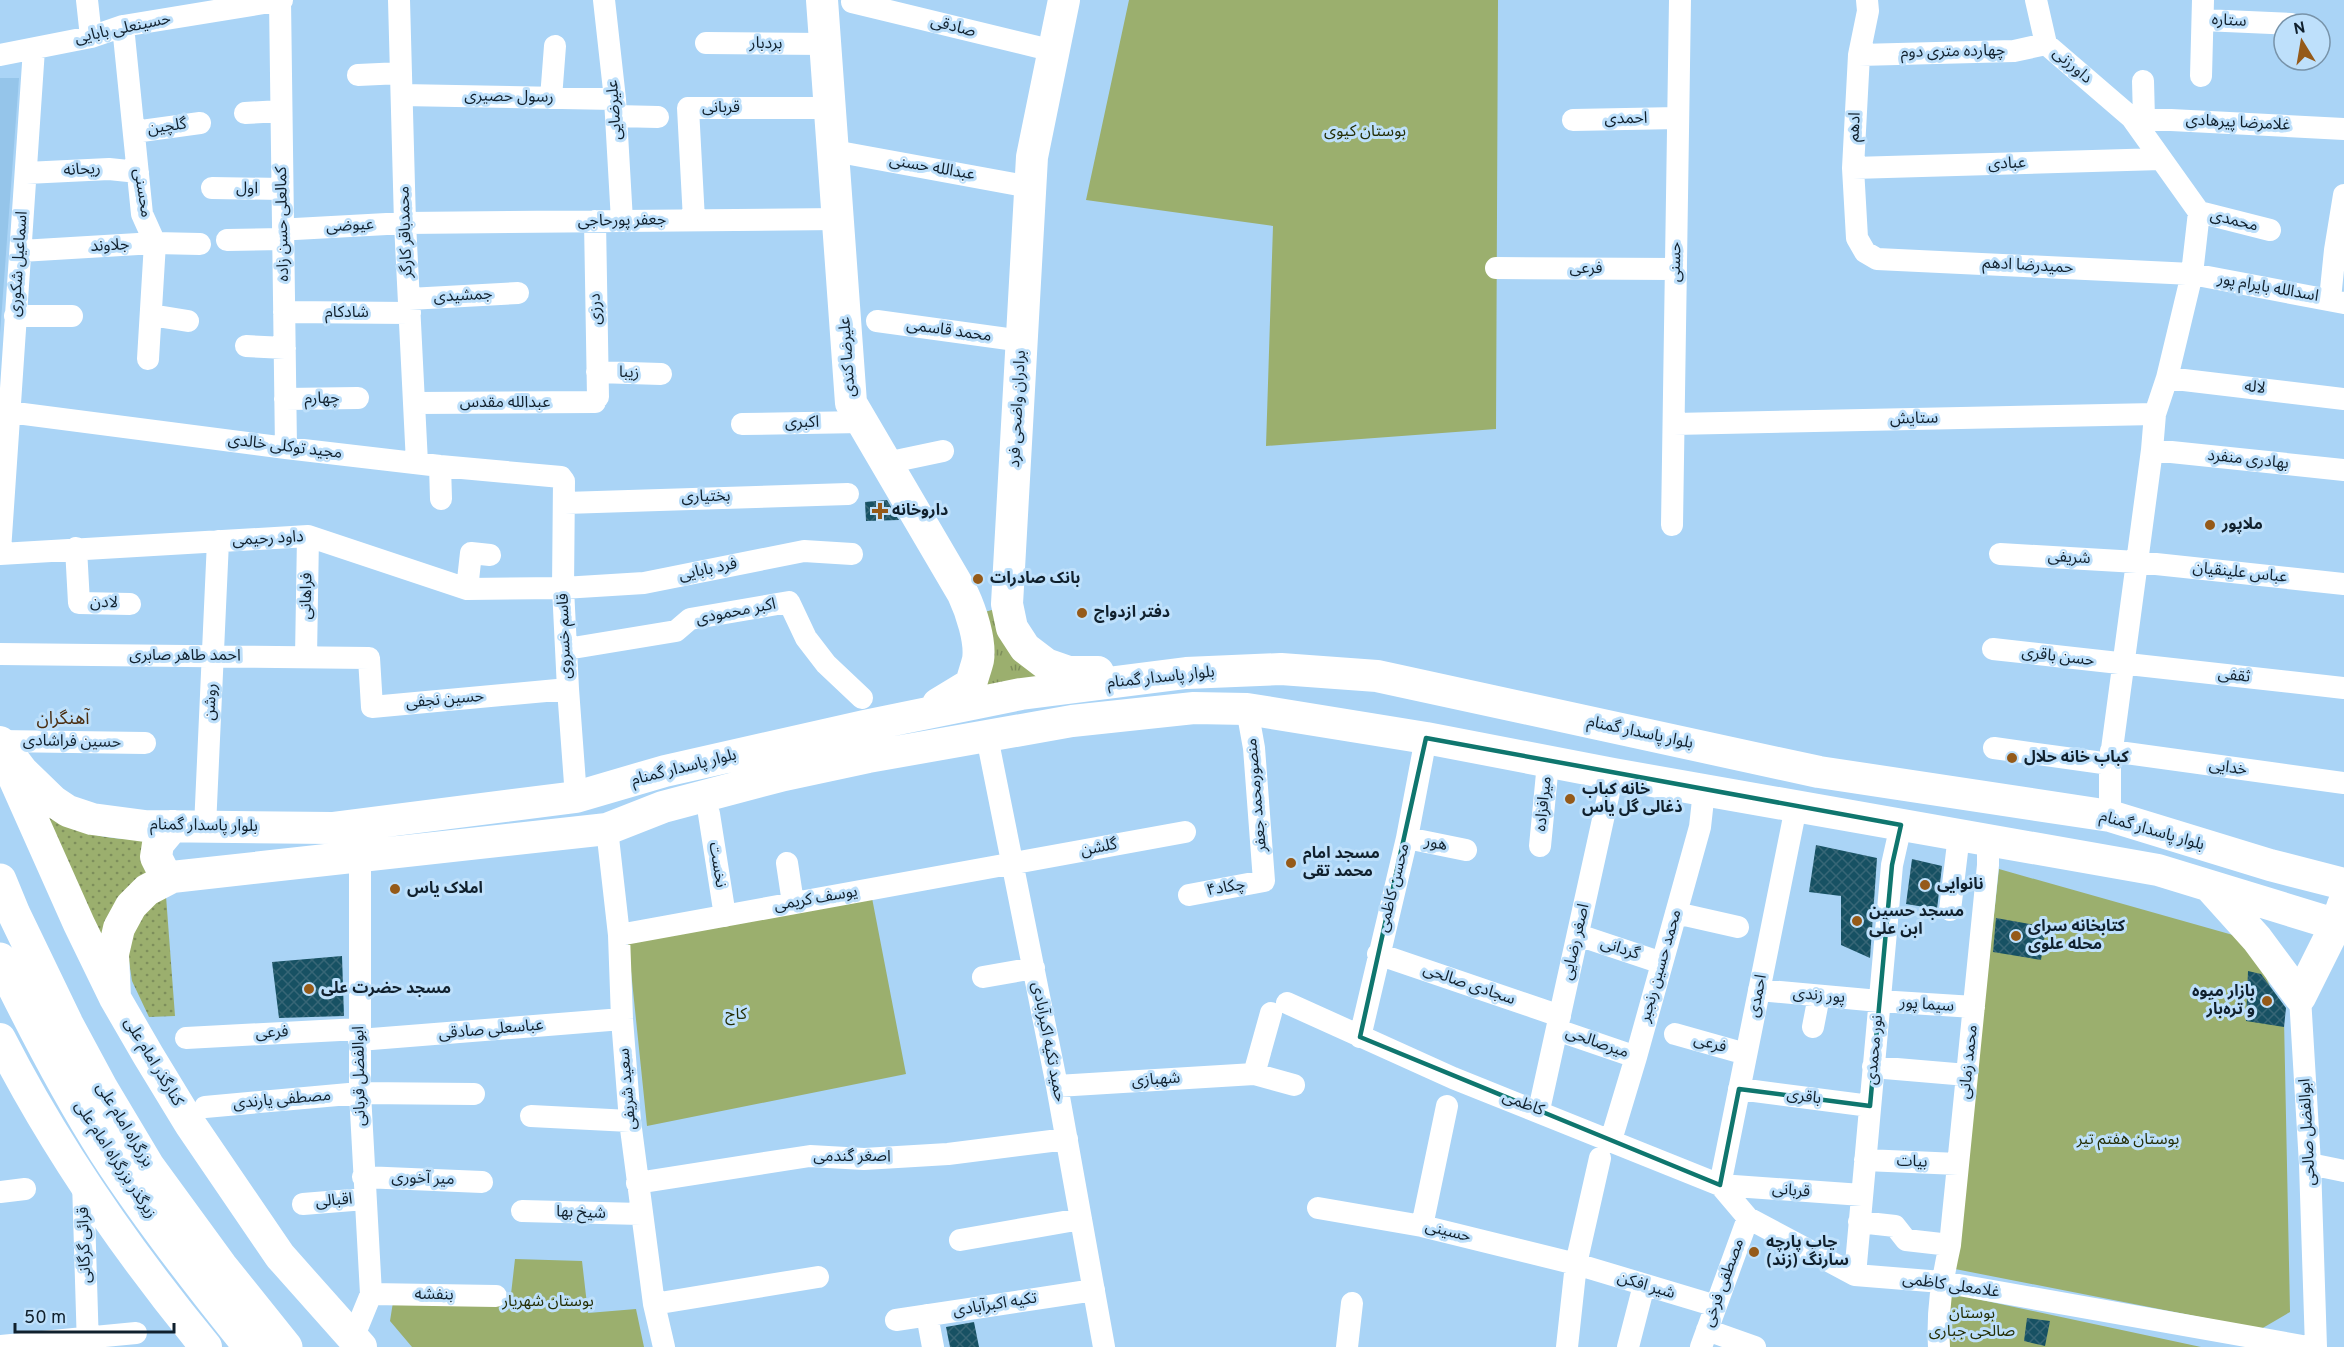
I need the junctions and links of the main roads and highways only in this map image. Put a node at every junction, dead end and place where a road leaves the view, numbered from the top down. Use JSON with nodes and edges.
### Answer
{"nodes":[{"id":1,"x":1064,"y":0,"type":"edge"},
{"id":2,"x":837,"y":1,"type":"edge"},
{"id":3,"x":1008,"y":579,"type":"junction"},
{"id":4,"x":963,"y":594,"type":"junction"},
{"id":5,"x":1186,"y":673,"type":"junction"},
{"id":6,"x":911,"y":717,"type":"junction"},
{"id":7,"x":0,"y":742,"type":"edge"},
{"id":8,"x":173,"y":826,"type":"junction"},
{"id":9,"x":2270,"y":865,"type":"junction"},
{"id":10,"x":172,"y":877,"type":"junction"},
{"id":11,"x":0,"y":880,"type":"edge"},
{"id":12,"x":2344,"y":884,"type":"edge"},
{"id":13,"x":2211,"y":887,"type":"junction"},
{"id":14,"x":2257,"y":902,"type":"junction"},
{"id":15,"x":2341,"y":918,"type":"edge"},
{"id":16,"x":0,"y":959,"type":"edge"},
{"id":17,"x":115,"y":998,"type":"junction"},
{"id":18,"x":3,"y":1053,"type":"edge"},
{"id":19,"x":357,"y":1343,"type":"edge"},
{"id":20,"x":206,"y":1347,"type":"edge"},
{"id":21,"x":250,"y":1347,"type":"edge"},
{"id":22,"x":286,"y":1347,"type":"edge"}],
"edges":[{"from":1,"to":3,"type":"main road","name":"برادران واضحی فرد"},
{"from":2,"to":4,"type":"main road","name":"علیرضا کندی"},
{"from":3,"to":4,"type":"main road"},
{"from":3,"to":5,"type":"main road","name":"برادران واضحی فرد"},
{"from":4,"to":6,"type":"main road","name":"علیرضا کندی"},
{"from":5,"to":6,"type":"main road","name":"بلوار پاسدار گمنام"},
{"from":5,"to":9,"type":"main road","name":"بلوار پاسدار گمنام"},
{"from":6,"to":8,"type":"main road","name":"بلوار پاسدار گمنام"},
{"from":7,"to":8,"type":"main road","name":"بلوار پاسدار گمنام"},
{"from":7,"to":17,"type":"main road","name":"کنارگذر امام علی"},
{"from":8,"to":10,"type":"main road"},
{"from":9,"to":12,"type":"main road","name":"بلوار پاسدار گمنام"},
{"from":9,"to":14,"type":"main road"},
{"from":10,"to":13,"type":"main road","name":"بلوار پاسدار گمنام"},
{"from":10,"to":17,"type":"main road","name":"بلوار پاسدار گمنام"},
{"from":11,"to":22,"type":"highway","name":"بزرگراه امام علی"},
{"from":13,"to":14,"type":"main road","name":"بلوار پاسدار گمنام"},
{"from":13,"to":15,"type":"main road","name":"ابوالفضل صالحی"},
{"from":14,"to":15,"type":"main road","name":"بلوار پاسدار گمنام"},
{"from":16,"to":21,"type":"highway","name":"زیرگذر بزرگراه امام علی"},
{"from":17,"to":19,"type":"main road","name":"کنارگذر امام علی"},
{"from":18,"to":20,"type":"main road"}]}
